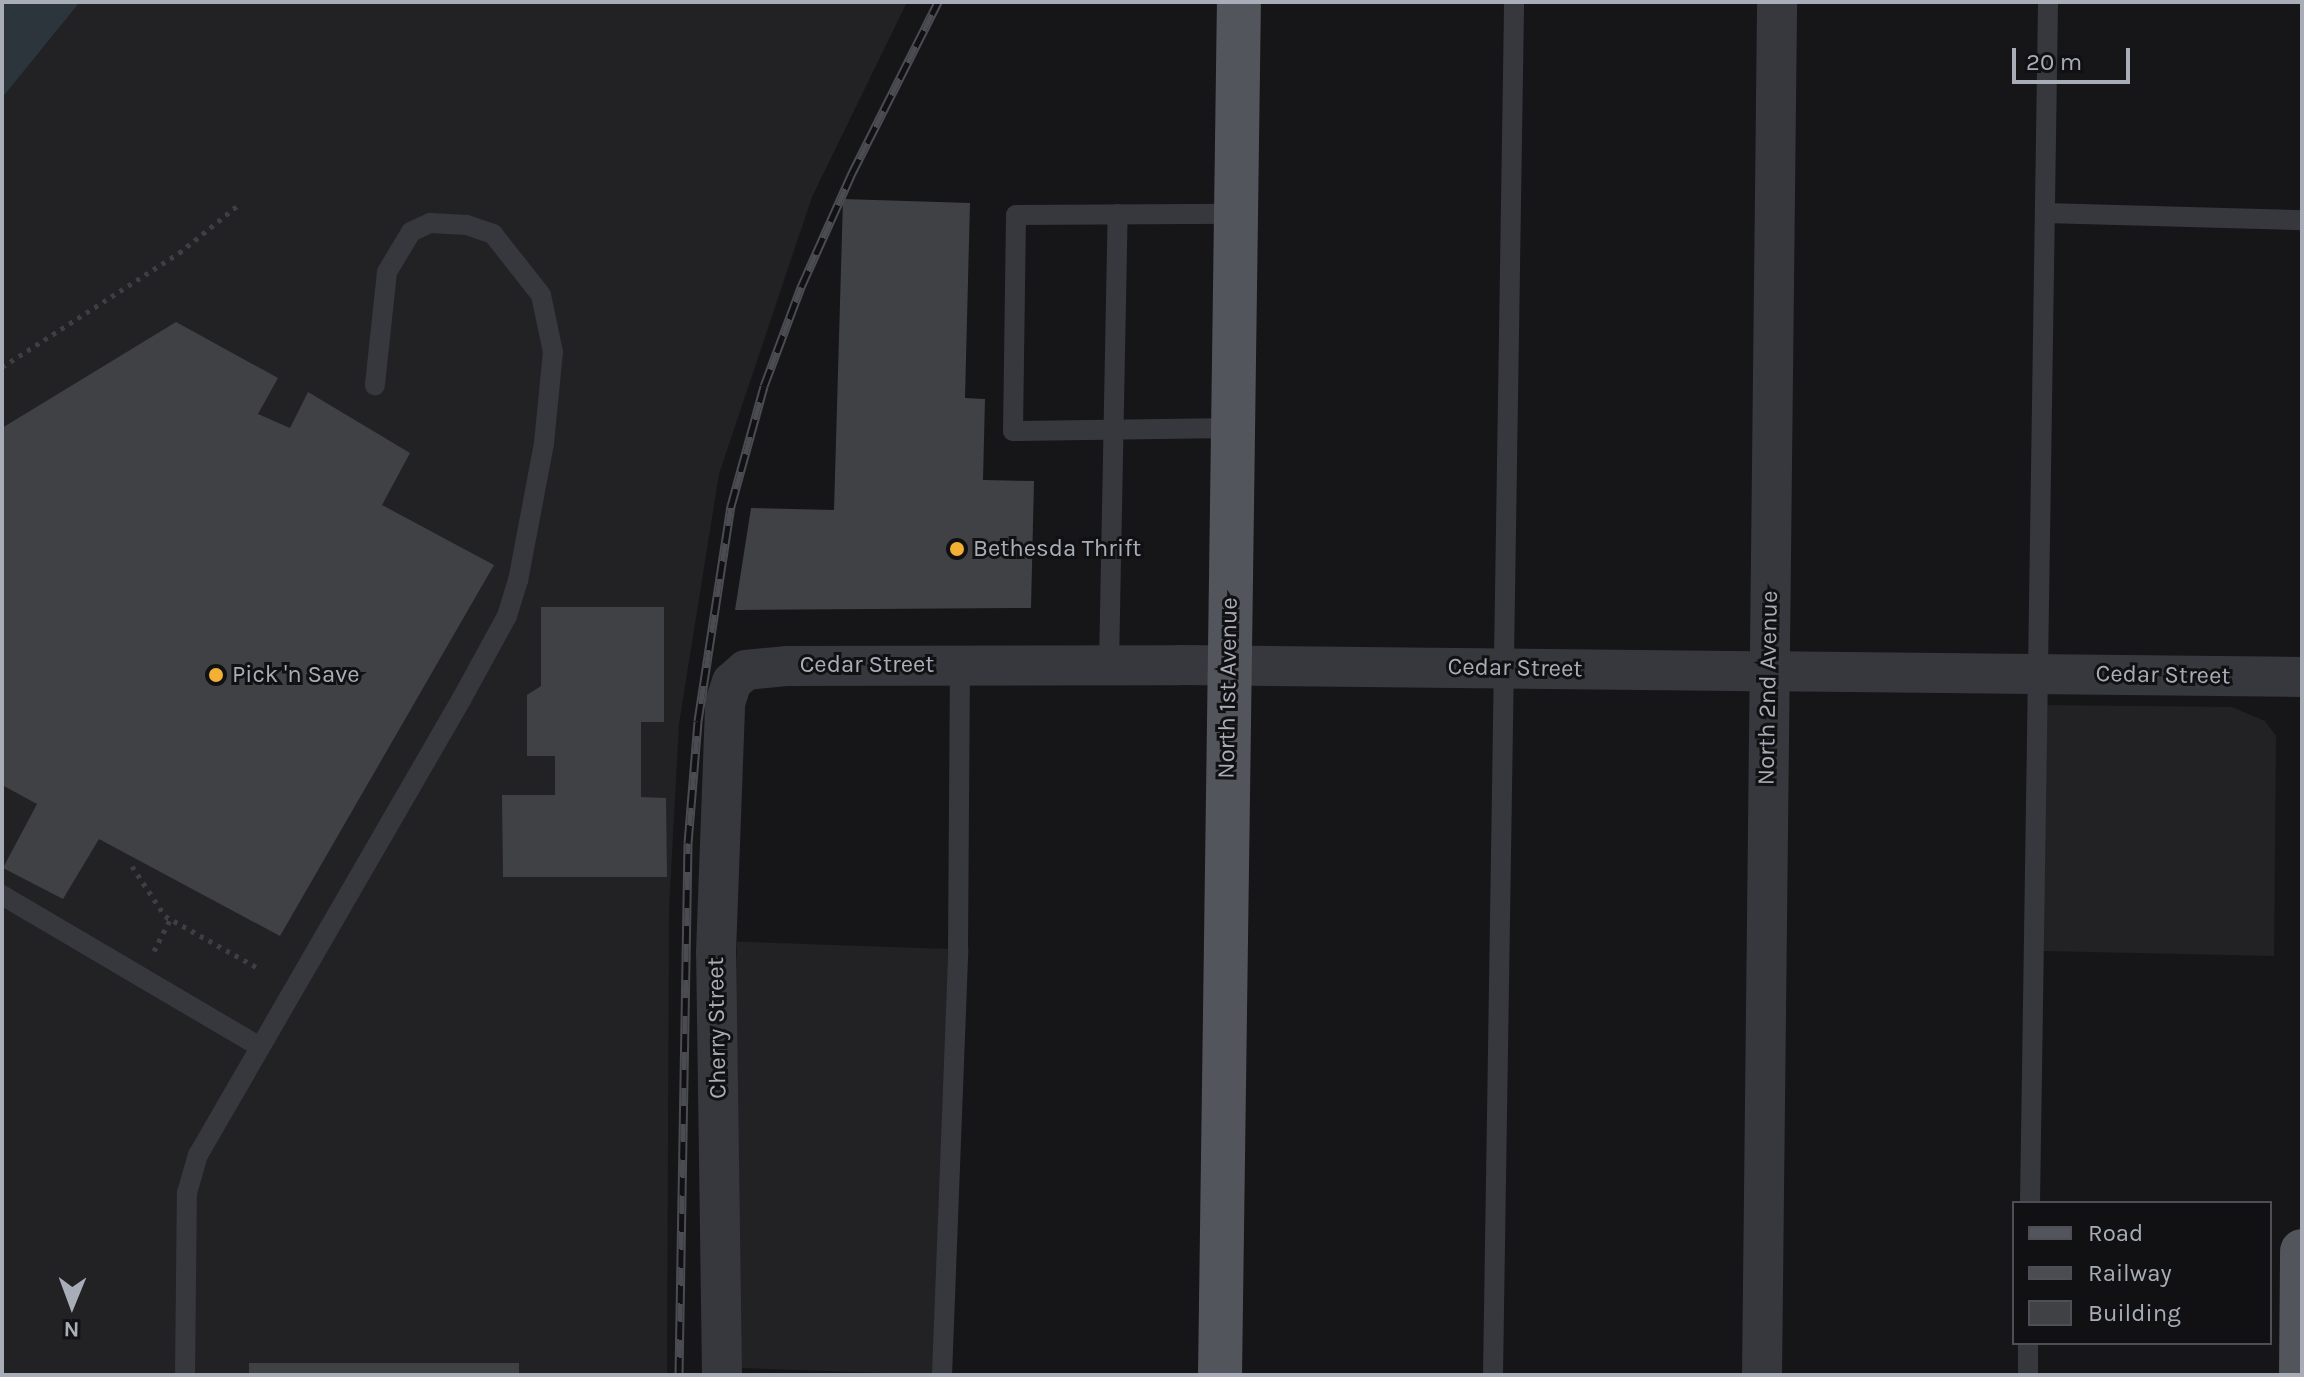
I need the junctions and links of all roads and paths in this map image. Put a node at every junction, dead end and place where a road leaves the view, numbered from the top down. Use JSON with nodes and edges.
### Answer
{"nodes":[{"id":1,"x":1239,"y":2,"type":"edge"},
{"id":2,"x":1514,"y":2,"type":"edge"},
{"id":3,"x":1777,"y":2,"type":"edge"},
{"id":4,"x":2048,"y":2,"type":"edge"},
{"id":5,"x":238,"y":205,"type":"dead end"},
{"id":6,"x":2045,"y":213,"type":"junction"},
{"id":7,"x":1118,"y":214,"type":"junction"},
{"id":8,"x":1236,"y":214,"type":"junction"},
{"id":9,"x":2302,"y":220,"type":"edge"},
{"id":10,"x":2,"y":367,"type":"edge"},
{"id":11,"x":375,"y":385,"type":"dead end"},
{"id":12,"x":1232,"y":428,"type":"junction"},
{"id":13,"x":1116,"y":430,"type":"junction"},
{"id":14,"x":960,"y":665,"type":"junction"},
{"id":15,"x":1109,"y":665,"type":"junction"},
{"id":16,"x":1228,"y":666,"type":"junction"},
{"id":17,"x":1500,"y":667,"type":"junction"},
{"id":18,"x":1768,"y":671,"type":"junction"},
{"id":19,"x":2038,"y":673,"type":"junction"},
{"id":20,"x":2302,"y":677,"type":"edge"},
{"id":21,"x":732,"y":682,"type":"joint"},
{"id":22,"x":132,"y":866,"type":"dead end"},
{"id":23,"x":2,"y":895,"type":"edge"},
{"id":24,"x":170,"y":919,"type":"junction"},
{"id":25,"x":157,"y":945,"type":"dead end"},
{"id":26,"x":260,"y":969,"type":"dead end"},
{"id":27,"x":260,"y":1047,"type":"junction"},
{"id":28,"x":2030,"y":1201,"type":"edge"},
{"id":29,"x":2302,"y":1251,"type":"edge"},
{"id":30,"x":2028,"y":1345,"type":"edge"},
{"id":31,"x":185,"y":1375,"type":"edge"},
{"id":32,"x":722,"y":1375,"type":"edge"},
{"id":33,"x":942,"y":1375,"type":"edge"},
{"id":34,"x":1220,"y":1375,"type":"edge"},
{"id":35,"x":1493,"y":1375,"type":"edge"},
{"id":36,"x":1762,"y":1375,"type":"edge"},
{"id":37,"x":2028,"y":1375,"type":"edge"},
{"id":38,"x":2301,"y":1375,"type":"edge"}],
"edges":[{"from":1,"to":8,"type":"main road","name":"North 1st Avenue"},
{"from":2,"to":17,"type":"lane"},
{"from":3,"to":18,"type":"street","name":"North 2nd Avenue"},
{"from":4,"to":6,"type":"lane"},
{"from":5,"to":10,"type":"path"},
{"from":6,"to":9,"type":"lane"},
{"from":6,"to":19,"type":"lane"},
{"from":7,"to":8,"type":"lane"},
{"from":7,"to":13,"type":"lane"},
{"from":7,"to":13,"type":"lane"},
{"from":8,"to":12,"type":"main road","name":"North 1st Avenue"},
{"from":11,"to":27,"type":"lane"},
{"from":12,"to":13,"type":"lane"},
{"from":12,"to":16,"type":"main road","name":"North 1st Avenue"},
{"from":13,"to":15,"type":"lane"},
{"from":14,"to":15,"type":"street","name":"Cedar Street"},
{"from":14,"to":21,"type":"street","name":"Cedar Street"},
{"from":14,"to":33,"type":"lane"},
{"from":15,"to":16,"type":"street","name":"Cedar Street"},
{"from":16,"to":17,"type":"street","name":"Cedar Street"},
{"from":16,"to":34,"type":"main road","name":"North 1st Avenue"},
{"from":17,"to":18,"type":"street","name":"Cedar Street"},
{"from":17,"to":35,"type":"lane"},
{"from":18,"to":19,"type":"street","name":"Cedar Street"},
{"from":18,"to":36,"type":"street","name":"North 2nd Avenue"},
{"from":19,"to":20,"type":"street","name":"Cedar Street"},
{"from":19,"to":28,"type":"lane"},
{"from":21,"to":32,"type":"street","name":"Cherry Street"},
{"from":22,"to":24,"type":"path"},
{"from":23,"to":27,"type":"lane"},
{"from":24,"to":25,"type":"path"},
{"from":24,"to":26,"type":"path"},
{"from":27,"to":31,"type":"lane"},
{"from":29,"to":38,"type":"main road"},
{"from":30,"to":37,"type":"lane"}]}
